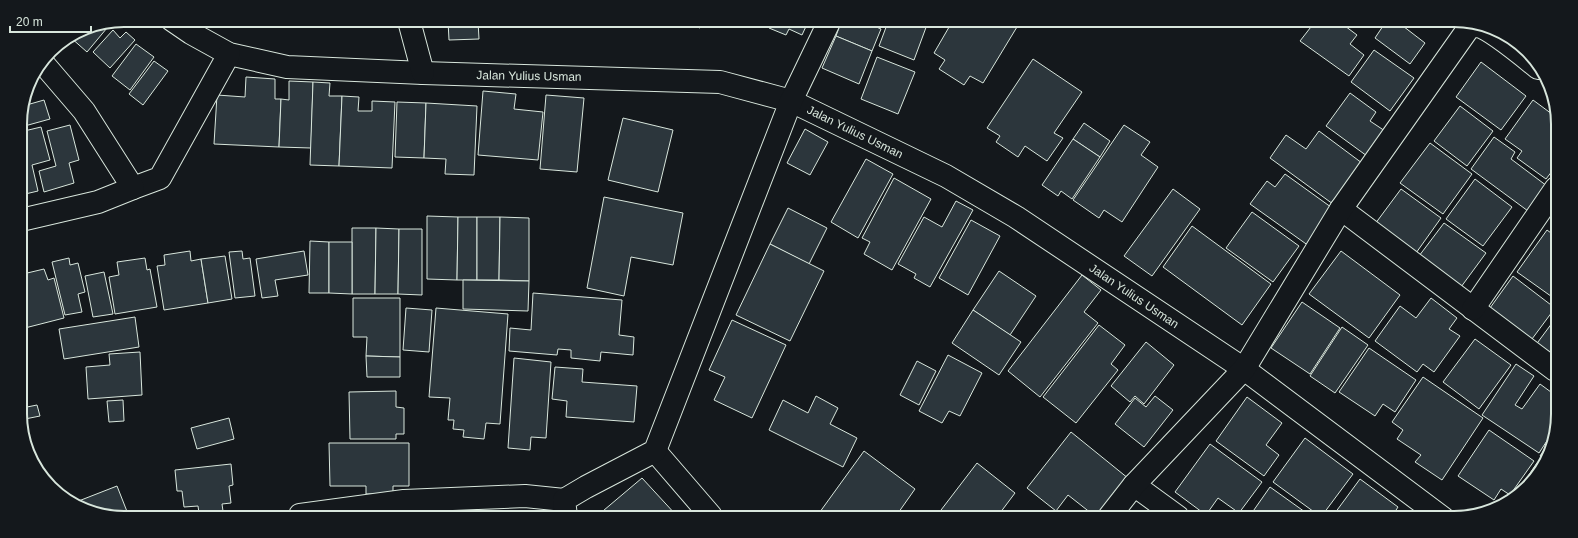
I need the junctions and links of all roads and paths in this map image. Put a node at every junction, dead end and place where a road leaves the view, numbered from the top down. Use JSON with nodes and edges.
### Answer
{"nodes":[{"id":1,"x":182,"y":27,"type":"edge"},
{"id":2,"x":411,"y":27,"type":"edge"},
{"id":3,"x":827,"y":27,"type":"edge"},
{"id":4,"x":1469,"y":28,"type":"edge"},
{"id":5,"x":1492,"y":35,"type":"edge"},
{"id":6,"x":229,"y":54,"type":"junction"},
{"id":7,"x":1527,"y":60,"type":"edge"},
{"id":8,"x":46,"y":66,"type":"edge"},
{"id":9,"x":423,"y":73,"type":"junction"},
{"id":10,"x":791,"y":101,"type":"junction"},
{"id":11,"x":133,"y":188,"type":"junction"},
{"id":12,"x":1551,"y":195,"type":"edge"},
{"id":13,"x":1341,"y":209,"type":"junction"},
{"id":14,"x":27,"y":219,"type":"edge"},
{"id":15,"x":1473,"y":309,"type":"junction"},
{"id":16,"x":1551,"y":367,"type":"edge"},
{"id":17,"x":1244,"y":369,"type":"junction"},
{"id":18,"x":655,"y":451,"type":"junction"},
{"id":19,"x":1134,"y":485,"type":"junction"},
{"id":20,"x":565,"y":508,"type":"edge"},
{"id":21,"x":330,"y":511,"type":"edge"},
{"id":22,"x":707,"y":511,"type":"edge"},
{"id":23,"x":1114,"y":511,"type":"edge"},
{"id":24,"x":1170,"y":511,"type":"edge"},
{"id":25,"x":1434,"y":511,"type":"edge"}],
"edges":[{"from":1,"to":6,"type":"street","name":"Jalan Yulius Usman"},
{"from":2,"to":9,"type":"street"},
{"from":3,"to":10,"type":"street"},
{"from":4,"to":13,"type":"street"},
{"from":5,"to":7,"type":"street"},
{"from":6,"to":9,"type":"street","name":"Jalan Yulius Usman"},
{"from":6,"to":11,"type":"street"},
{"from":8,"to":11,"type":"street"},
{"from":9,"to":10,"type":"street","name":"Jalan Yulius Usman"},
{"from":10,"to":17,"type":"street","name":"Jalan Yulius Usman"},
{"from":10,"to":18,"type":"street"},
{"from":11,"to":14,"type":"street"},
{"from":12,"to":15,"type":"street"},
{"from":13,"to":15,"type":"street"},
{"from":13,"to":17,"type":"street"},
{"from":15,"to":16,"type":"street"},
{"from":17,"to":19,"type":"street"},
{"from":17,"to":25,"type":"street","name":"Jalan Yulius Usman"},
{"from":18,"to":20,"type":"street"},
{"from":18,"to":22,"type":"street"},
{"from":19,"to":23,"type":"street"},
{"from":19,"to":24,"type":"street"},
{"from":20,"to":21,"type":"street"}]}
